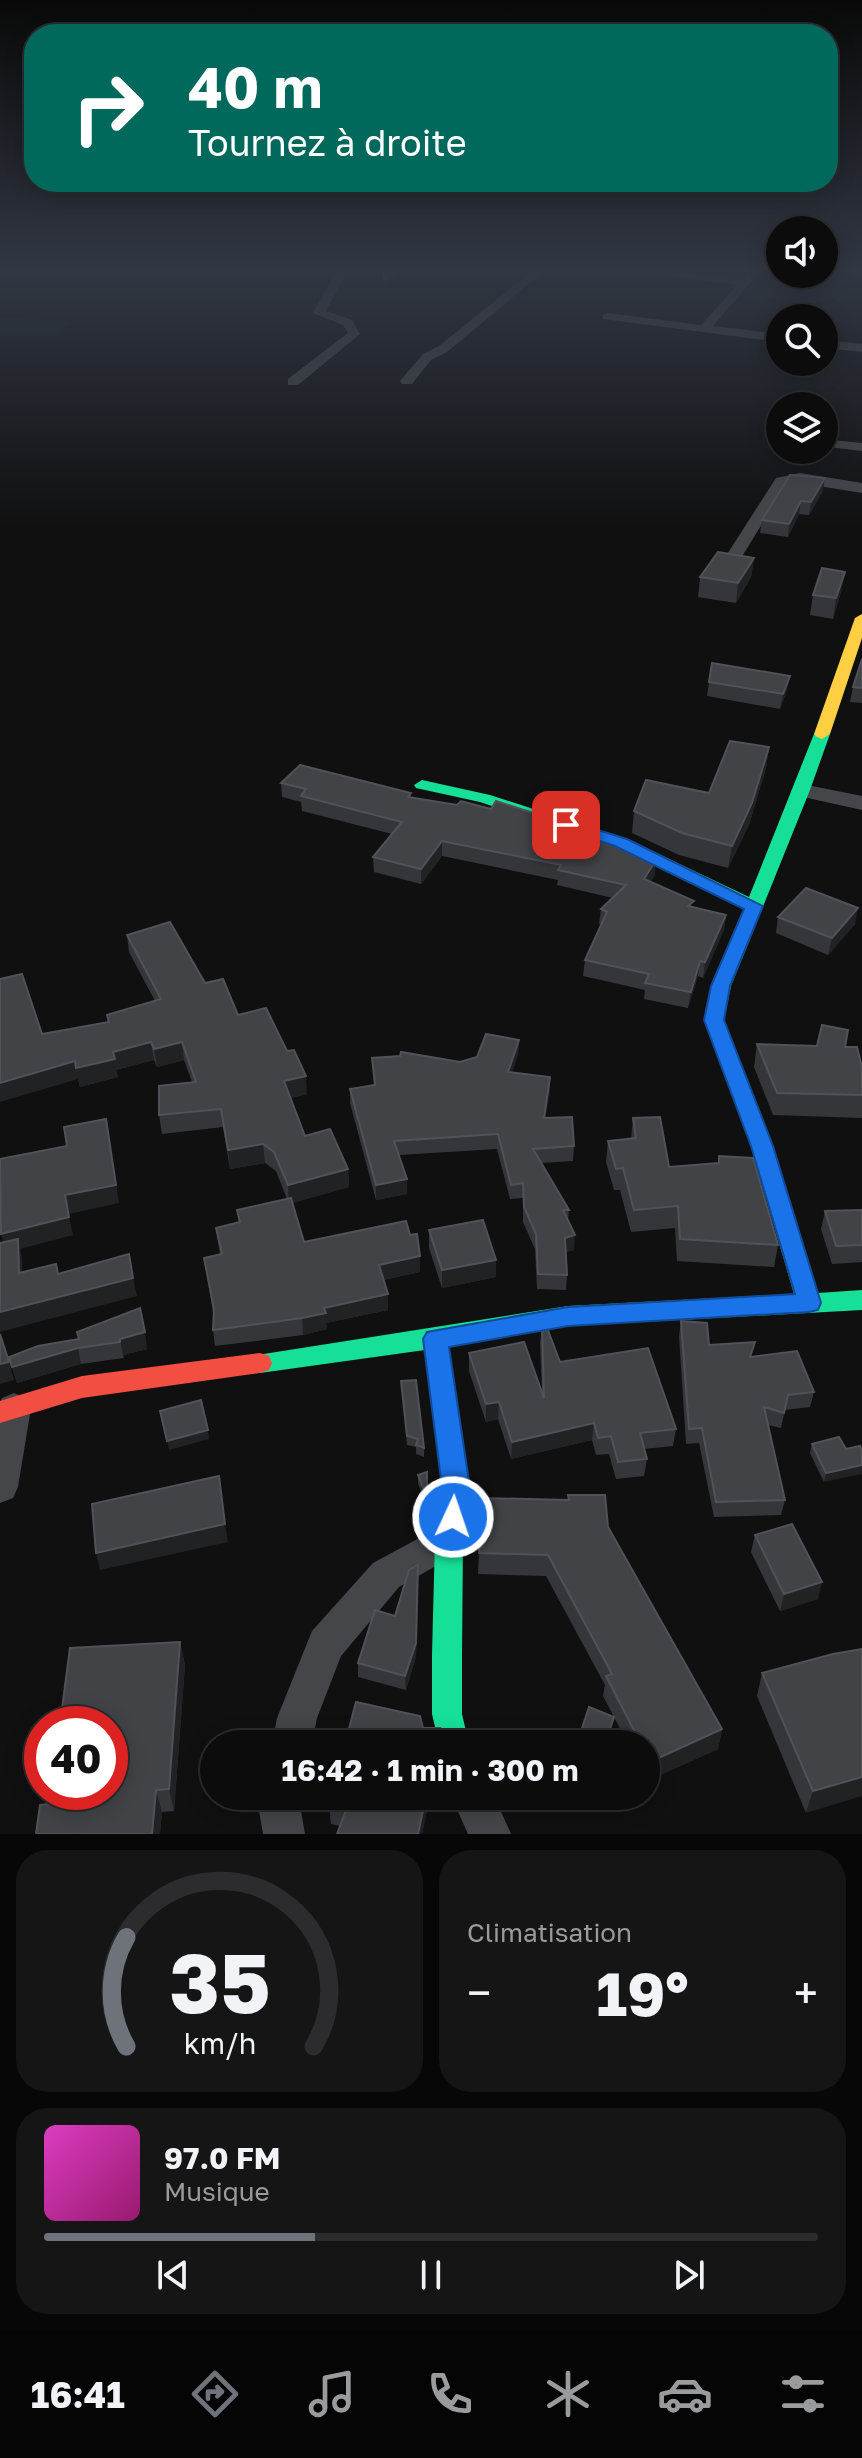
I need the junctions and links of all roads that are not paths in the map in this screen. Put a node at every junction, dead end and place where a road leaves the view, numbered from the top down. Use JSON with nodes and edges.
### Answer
{"nodes":[{"id":1,"x":325,"y":357,"type":"edge"},
{"id":2,"x":428,"y":357,"type":"edge"},
{"id":3,"x":407,"y":381,"type":"dead end"},
{"id":4,"x":293,"y":382,"type":"dead end"},
{"id":5,"x":838,"y":445,"type":"edge"},
{"id":6,"x":862,"y":447,"type":"edge"},
{"id":7,"x":862,"y":488,"type":"edge"},
{"id":8,"x":732,"y":559,"type":"edge"},
{"id":9,"x":862,"y":618,"type":"edge"},
{"id":10,"x":422,"y":785,"type":"dead end"},
{"id":11,"x":802,"y":790,"type":"junction"},
{"id":12,"x":862,"y":803,"type":"edge"},
{"id":13,"x":754,"y":906,"type":"junction"},
{"id":14,"x":862,"y":1300,"type":"edge"},
{"id":15,"x":809,"y":1303,"type":"junction"},
{"id":16,"x":436,"y":1339,"type":"junction"},
{"id":17,"x":7,"y":1410,"type":"edge"},
{"id":18,"x":0,"y":1487,"type":"edge"},
{"id":19,"x":449,"y":1539,"type":"junction"},
{"id":20,"x":295,"y":1730,"type":"edge"},
{"id":21,"x":451,"y":1730,"type":"edge"},
{"id":22,"x":280,"y":1810,"type":"edge"},
{"id":23,"x":479,"y":1810,"type":"edge"},
{"id":24,"x":284,"y":1834,"type":"edge"},
{"id":25,"x":490,"y":1834,"type":"edge"}],
"edges":[{"from":1,"to":4,"type":"street"},
{"from":2,"to":3,"type":"street"},
{"from":5,"to":6,"type":"street"},
{"from":7,"to":8,"type":"street"},
{"from":9,"to":11,"type":"street"},
{"from":10,"to":13,"type":"street"},
{"from":11,"to":12,"type":"street"},
{"from":11,"to":13,"type":"street"},
{"from":13,"to":15,"type":"street"},
{"from":14,"to":15,"type":"street"},
{"from":15,"to":16,"type":"street"},
{"from":16,"to":17,"type":"street"},
{"from":16,"to":19,"type":"street"},
{"from":17,"to":18,"type":"street"},
{"from":19,"to":20,"type":"street"},
{"from":19,"to":21,"type":"street"},
{"from":22,"to":24,"type":"street"},
{"from":23,"to":25,"type":"street"}]}
